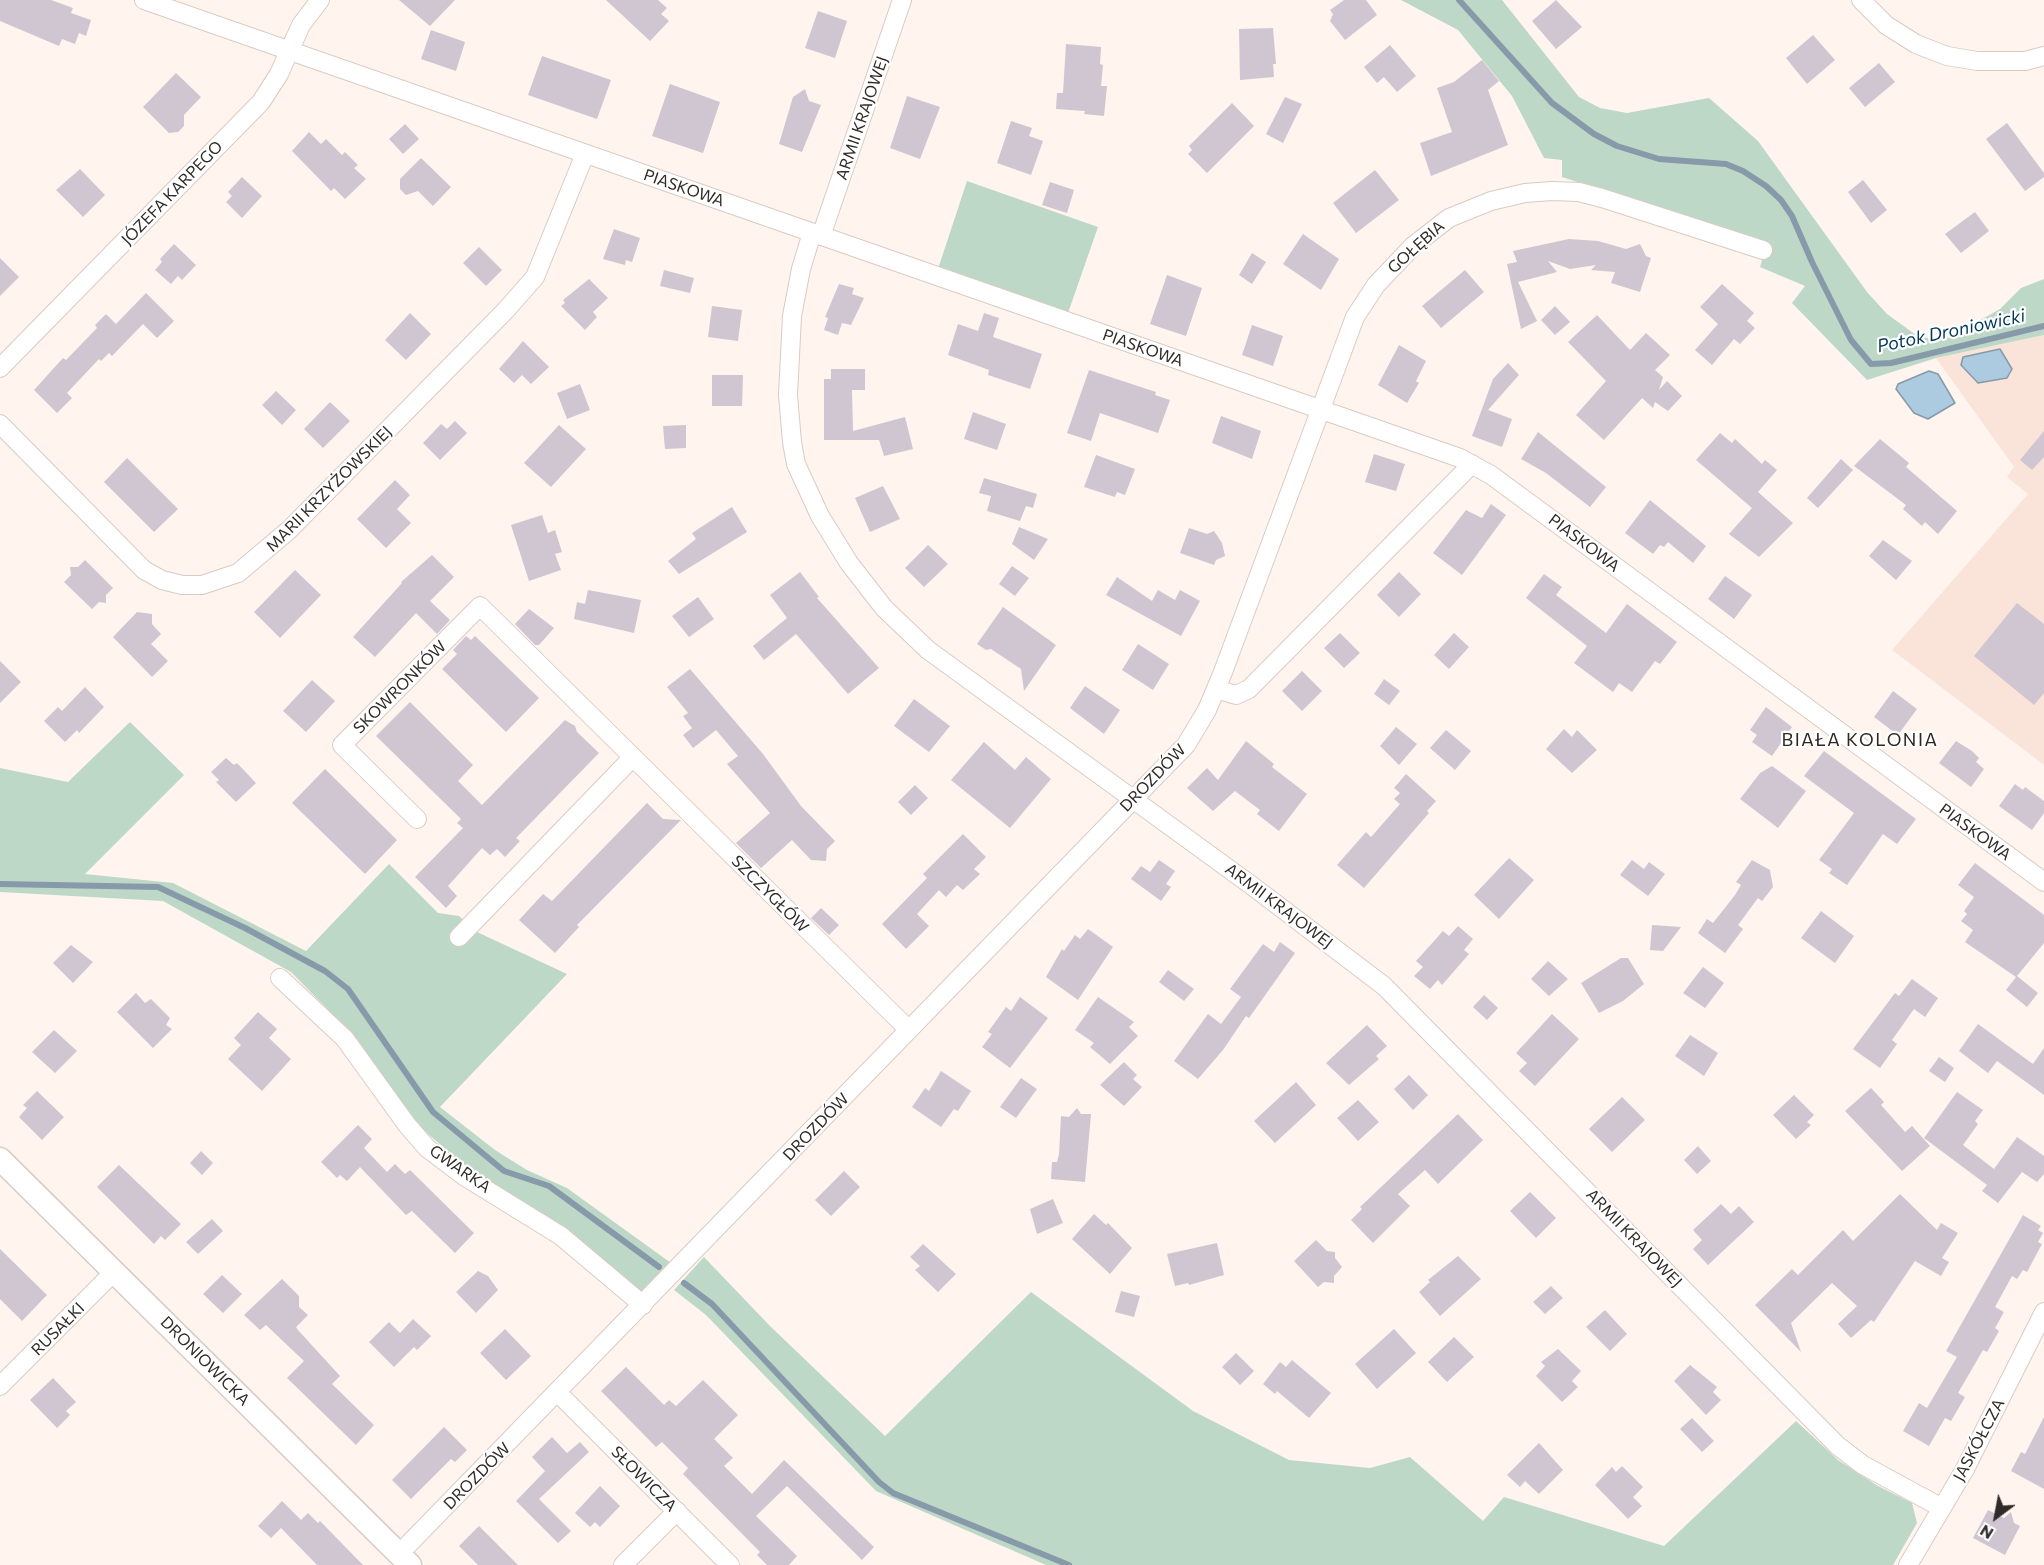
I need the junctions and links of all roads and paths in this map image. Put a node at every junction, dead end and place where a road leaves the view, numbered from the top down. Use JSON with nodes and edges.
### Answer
{"nodes":[{"id":1,"x":144,"y":0,"type":"edge"},
{"id":2,"x":320,"y":0,"type":"edge"},
{"id":3,"x":902,"y":0,"type":"edge"},
{"id":4,"x":1861,"y":0,"type":"edge"},
{"id":5,"x":289,"y":51,"type":"junction"},
{"id":6,"x":2044,"y":56,"type":"edge"},
{"id":7,"x":585,"y":154,"type":"junction"},
{"id":8,"x":817,"y":235,"type":"junction"},
{"id":9,"x":1763,"y":250,"type":"dead end"},
{"id":10,"x":0,"y":368,"type":"edge"},
{"id":11,"x":1319,"y":408,"type":"junction"},
{"id":12,"x":0,"y":424,"type":"edge"},
{"id":13,"x":1472,"y":464,"type":"junction"},
{"id":14,"x":480,"y":606,"type":"joint"},
{"id":15,"x":1216,"y":689,"type":"junction"},
{"id":16,"x":632,"y":758,"type":"junction"},
{"id":17,"x":1134,"y":799,"type":"junction"},
{"id":18,"x":417,"y":819,"type":"dead end"},
{"id":19,"x":2044,"y":882,"type":"edge"},
{"id":20,"x":459,"y":937,"type":"dead end"},
{"id":21,"x":280,"y":978,"type":"dead end"},
{"id":22,"x":909,"y":1030,"type":"junction"},
{"id":23,"x":0,"y":1158,"type":"edge"},
{"id":24,"x":115,"y":1271,"type":"junction"},
{"id":25,"x":642,"y":1305,"type":"junction"},
{"id":26,"x":2044,"y":1312,"type":"edge"},
{"id":27,"x":0,"y":1386,"type":"edge"},
{"id":28,"x":558,"y":1393,"type":"junction"},
{"id":29,"x":1942,"y":1508,"type":"junction"},
{"id":30,"x":677,"y":1511,"type":"junction"},
{"id":31,"x":405,"y":1560,"type":"edge"},
{"id":32,"x":623,"y":1565,"type":"edge"},
{"id":33,"x":730,"y":1565,"type":"edge"},
{"id":34,"x":1908,"y":1565,"type":"edge"}],
"edges":[{"from":1,"to":5,"type":"street","name":"PIASKOWA"},
{"from":2,"to":5,"type":"street","name":"JÓZEFA KARPEGO"},
{"from":3,"to":8,"type":"street","name":"ARMII KRAJOWEJ"},
{"from":4,"to":6,"type":"street"},
{"from":5,"to":7,"type":"street","name":"PIASKOWA"},
{"from":5,"to":10,"type":"street","name":"JÓZEFA KARPEGO"},
{"from":7,"to":8,"type":"street","name":"PIASKOWA"},
{"from":7,"to":12,"type":"street","name":"MARII KRZYŻOWSKIEJ"},
{"from":8,"to":11,"type":"street","name":"PIASKOWA"},
{"from":8,"to":17,"type":"street","name":"ARMII KRAJOWEJ"},
{"from":9,"to":11,"type":"street","name":"GOŁĘBIA"},
{"from":11,"to":13,"type":"street","name":"PIASKOWA"},
{"from":11,"to":15,"type":"street","name":"DROZDÓW"},
{"from":13,"to":15,"type":"street"},
{"from":13,"to":19,"type":"street","name":"PIASKOWA"},
{"from":14,"to":16,"type":"street","name":"SZCZYGŁÓW"},
{"from":14,"to":18,"type":"street","name":"SKOWRONKÓW"},
{"from":15,"to":17,"type":"street","name":"DROZDÓW"},
{"from":16,"to":20,"type":"street"},
{"from":16,"to":22,"type":"street","name":"SZCZYGŁÓW"},
{"from":17,"to":22,"type":"street","name":"DROZDÓW"},
{"from":17,"to":29,"type":"street","name":"ARMII KRAJOWEJ"},
{"from":21,"to":25,"type":"street","name":"GWARKA"},
{"from":22,"to":25,"type":"street","name":"DROZDÓW"},
{"from":23,"to":24,"type":"street","name":"DRONIOWICKA"},
{"from":24,"to":27,"type":"street","name":"RUSAŁKI"},
{"from":24,"to":31,"type":"street","name":"DRONIOWICKA"},
{"from":25,"to":28,"type":"street","name":"DROZDÓW"},
{"from":26,"to":29,"type":"street","name":"JASKÓŁCZA"},
{"from":28,"to":30,"type":"street","name":"SŁOWICZA"},
{"from":28,"to":31,"type":"street","name":"DROZDÓW"},
{"from":29,"to":34,"type":"street","name":"JASKÓŁCZA"},
{"from":30,"to":32,"type":"street"},
{"from":30,"to":33,"type":"street","name":"SŁOWICZA"}]}
